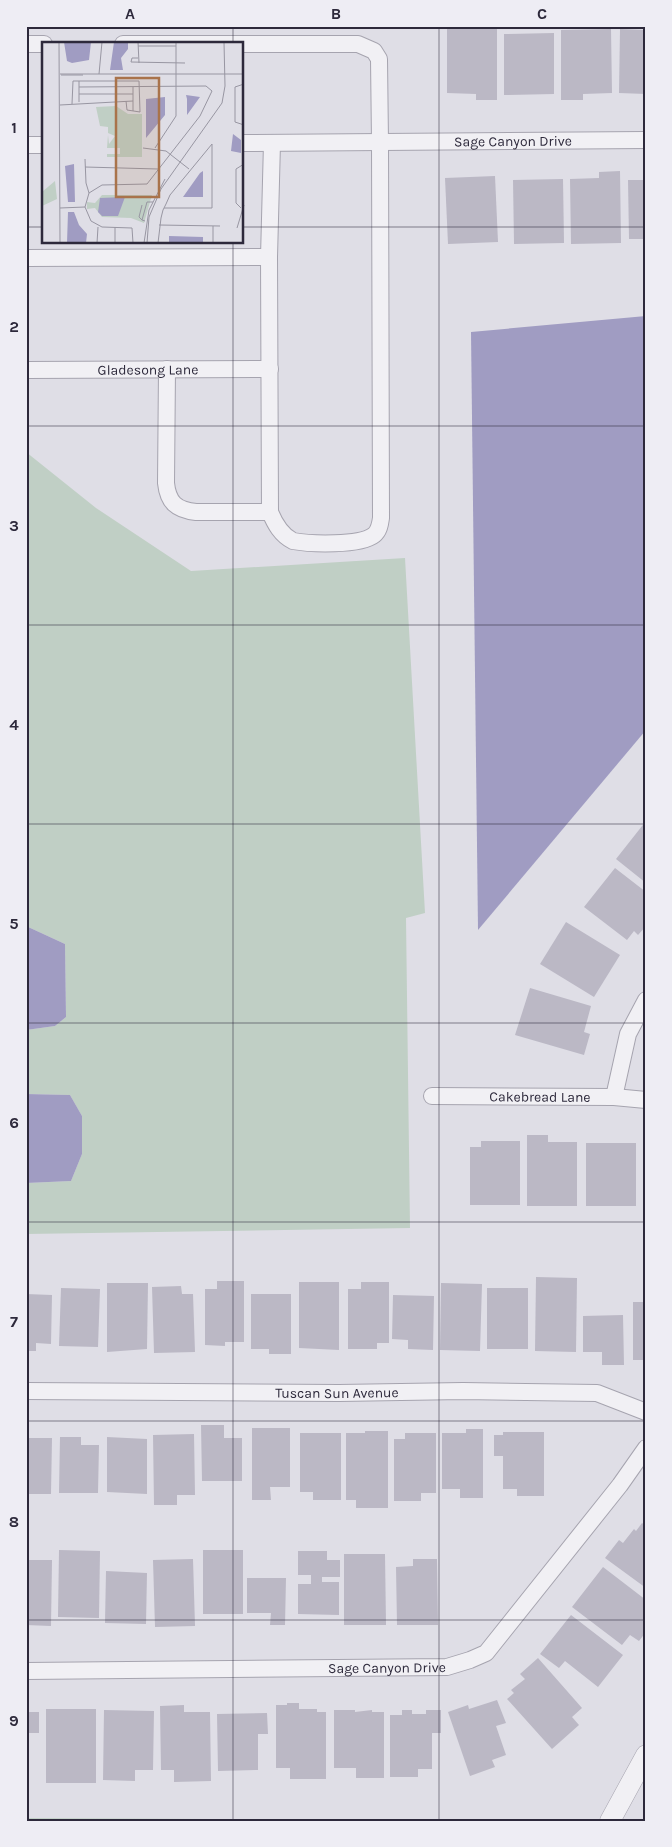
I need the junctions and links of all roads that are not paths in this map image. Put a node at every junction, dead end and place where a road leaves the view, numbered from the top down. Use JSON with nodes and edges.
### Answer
{"nodes":[{"id":1,"x":244,"y":43,"type":"edge"},
{"id":2,"x":26,"y":44,"type":"edge"},
{"id":3,"x":42,"y":44,"type":"edge"},
{"id":4,"x":646,"y":140,"type":"edge"},
{"id":5,"x":380,"y":142,"type":"junction"},
{"id":6,"x":244,"y":143,"type":"edge"},
{"id":7,"x":272,"y":143,"type":"junction"},
{"id":8,"x":26,"y":145,"type":"edge"},
{"id":9,"x":42,"y":145,"type":"edge"},
{"id":10,"x":269,"y":257,"type":"junction"},
{"id":11,"x":26,"y":258,"type":"edge"},
{"id":12,"x":270,"y":369,"type":"junction"},
{"id":13,"x":26,"y":370,"type":"edge"},
{"id":14,"x":167,"y":370,"type":"junction"},
{"id":15,"x":270,"y":512,"type":"junction"},
{"id":16,"x":646,"y":1000,"type":"edge"},
{"id":17,"x":432,"y":1096,"type":"dead end"},
{"id":18,"x":614,"y":1097,"type":"junction"},
{"id":19,"x":646,"y":1100,"type":"edge"},
{"id":20,"x":26,"y":1391,"type":"edge"},
{"id":21,"x":646,"y":1412,"type":"edge"},
{"id":22,"x":646,"y":1448,"type":"edge"},
{"id":23,"x":26,"y":1671,"type":"edge"},
{"id":24,"x":646,"y":1755,"type":"edge"},
{"id":25,"x":610,"y":1821,"type":"edge"}],
"edges":[{"from":1,"to":5,"type":"street"},
{"from":2,"to":3,"type":"street"},
{"from":4,"to":5,"type":"street","name":"Sage Canyon Drive"},
{"from":5,"to":7,"type":"street","name":"Sage Canyon Drive"},
{"from":5,"to":15,"type":"street"},
{"from":6,"to":7,"type":"street","name":"Sage Canyon Drive"},
{"from":7,"to":10,"type":"street"},
{"from":8,"to":9,"type":"street"},
{"from":10,"to":11,"type":"street"},
{"from":10,"to":12,"type":"street"},
{"from":12,"to":14,"type":"street","name":"Gladesong Lane"},
{"from":12,"to":15,"type":"street"},
{"from":13,"to":14,"type":"street","name":"Gladesong Lane"},
{"from":14,"to":15,"type":"street"},
{"from":16,"to":18,"type":"street"},
{"from":17,"to":18,"type":"street","name":"Cakebread Lane"},
{"from":18,"to":19,"type":"street","name":"Cakebread Lane"},
{"from":20,"to":21,"type":"street","name":"Tuscan Sun Avenue"},
{"from":22,"to":23,"type":"street","name":"Sage Canyon Drive"},
{"from":24,"to":25,"type":"street"}]}
